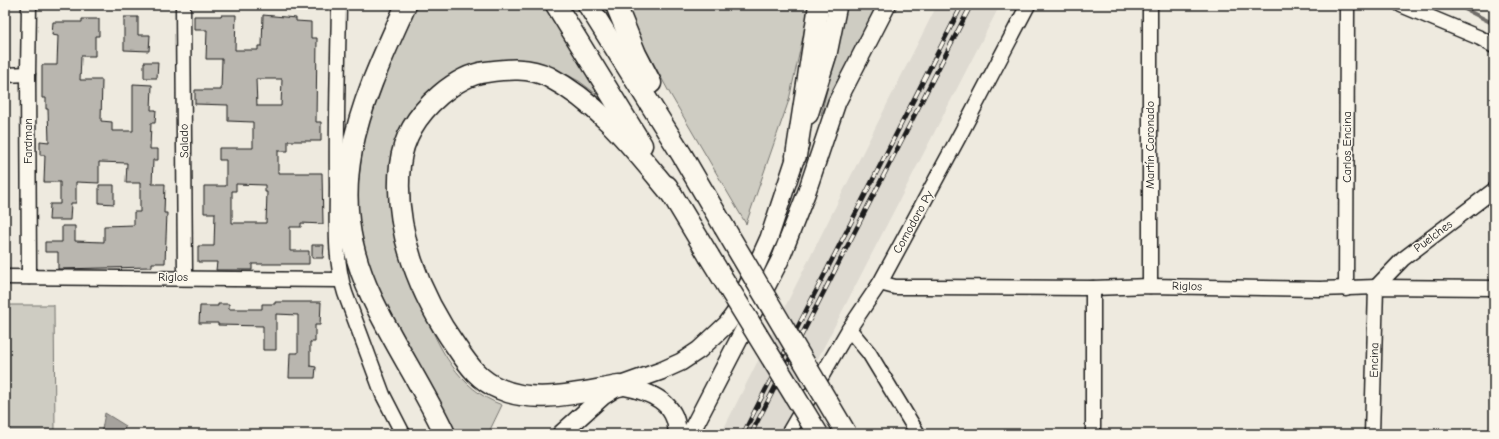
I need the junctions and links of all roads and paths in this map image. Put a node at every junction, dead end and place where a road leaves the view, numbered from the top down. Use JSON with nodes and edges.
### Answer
{"nodes":[{"id":1,"x":29,"y":5,"type":"edge"},
{"id":2,"x":183,"y":5,"type":"edge"},
{"id":3,"x":339,"y":5,"type":"edge"},
{"id":4,"x":406,"y":5,"type":"edge"},
{"id":5,"x":556,"y":5,"type":"edge"},
{"id":6,"x":588,"y":5,"type":"edge"},
{"id":7,"x":616,"y":5,"type":"edge"},
{"id":8,"x":819,"y":5,"type":"edge"},
{"id":9,"x":838,"y":5,"type":"edge"},
{"id":10,"x":887,"y":5,"type":"edge"},
{"id":11,"x":1028,"y":5,"type":"edge"},
{"id":12,"x":1150,"y":5,"type":"edge"},
{"id":13,"x":1347,"y":5,"type":"edge"},
{"id":14,"x":1401,"y":5,"type":"edge"},
{"id":15,"x":1494,"y":46,"type":"edge"},
{"id":16,"x":28,"y":74,"type":"junction"},
{"id":17,"x":5,"y":75,"type":"edge"},
{"id":18,"x":682,"y":155,"type":"junction"},
{"id":19,"x":796,"y":156,"type":"junction"},
{"id":20,"x":1494,"y":190,"type":"edge"},
{"id":21,"x":673,"y":196,"type":"junction"},
{"id":22,"x":5,"y":277,"type":"edge"},
{"id":23,"x":29,"y":277,"type":"junction"},
{"id":24,"x":185,"y":277,"type":"junction"},
{"id":25,"x":341,"y":280,"type":"junction"},
{"id":26,"x":880,"y":283,"type":"junction"},
{"id":27,"x":1150,"y":286,"type":"junction"},
{"id":28,"x":1376,"y":287,"type":"junction"},
{"id":29,"x":1093,"y":288,"type":"junction"},
{"id":30,"x":1494,"y":288,"type":"edge"},
{"id":31,"x":1346,"y":289,"type":"junction"},
{"id":32,"x":850,"y":329,"type":"junction"},
{"id":33,"x":620,"y":386,"type":"junction"},
{"id":34,"x":404,"y":434,"type":"edge"},
{"id":35,"x":445,"y":434,"type":"edge"},
{"id":36,"x":561,"y":434,"type":"edge"},
{"id":37,"x":677,"y":434,"type":"edge"},
{"id":38,"x":690,"y":434,"type":"edge"},
{"id":39,"x":788,"y":434,"type":"edge"},
{"id":40,"x":818,"y":434,"type":"edge"},
{"id":41,"x":847,"y":434,"type":"edge"},
{"id":42,"x":918,"y":434,"type":"edge"},
{"id":43,"x":1093,"y":434,"type":"edge"},
{"id":44,"x":1372,"y":434,"type":"edge"}],
"edges":[{"from":1,"to":16,"type":"street","name":"Fardman"},
{"from":2,"to":24,"type":"street","name":"Salado"},
{"from":3,"to":25,"type":"street"},
{"from":4,"to":35,"type":"highway"},
{"from":5,"to":21,"type":"highway"},
{"from":6,"to":18,"type":"highway"},
{"from":7,"to":18,"type":"highway"},
{"from":8,"to":19,"type":"highway"},
{"from":9,"to":19,"type":"main road"},
{"from":10,"to":38,"type":"main road"},
{"from":11,"to":26,"type":"street","name":"Comodoro Py"},
{"from":12,"to":27,"type":"street","name":"Martín Coronado"},
{"from":13,"to":31,"type":"street","name":"Carlos Encina"},
{"from":14,"to":15,"type":"street"},
{"from":16,"to":17,"type":"street"},
{"from":16,"to":23,"type":"street","name":"Fardman"},
{"from":18,"to":41,"type":"highway","bridge":true},
{"from":19,"to":33,"type":"main road"},
{"from":20,"to":28,"type":"street","name":"Puelches"},
{"from":21,"to":33,"type":"highway"},
{"from":21,"to":40,"type":"highway","bridge":true},
{"from":22,"to":23,"type":"street","name":"Riglos"},
{"from":23,"to":24,"type":"street","name":"Riglos"},
{"from":24,"to":25,"type":"street","name":"Riglos"},
{"from":25,"to":34,"type":"street"},
{"from":26,"to":29,"type":"street","name":"Riglos"},
{"from":26,"to":32,"type":"street","name":"Comodoro Py"},
{"from":27,"to":29,"type":"street","name":"Riglos"},
{"from":27,"to":31,"type":"street","name":"Riglos"},
{"from":28,"to":30,"type":"street","name":"Riglos"},
{"from":28,"to":31,"type":"street","name":"Riglos"},
{"from":28,"to":44,"type":"street","name":"Encina"},
{"from":29,"to":43,"type":"street"},
{"from":32,"to":39,"type":"street","name":"Comodoro Py"},
{"from":32,"to":42,"type":"street"},
{"from":33,"to":36,"type":"main road"},
{"from":33,"to":37,"type":"main road"}]}
